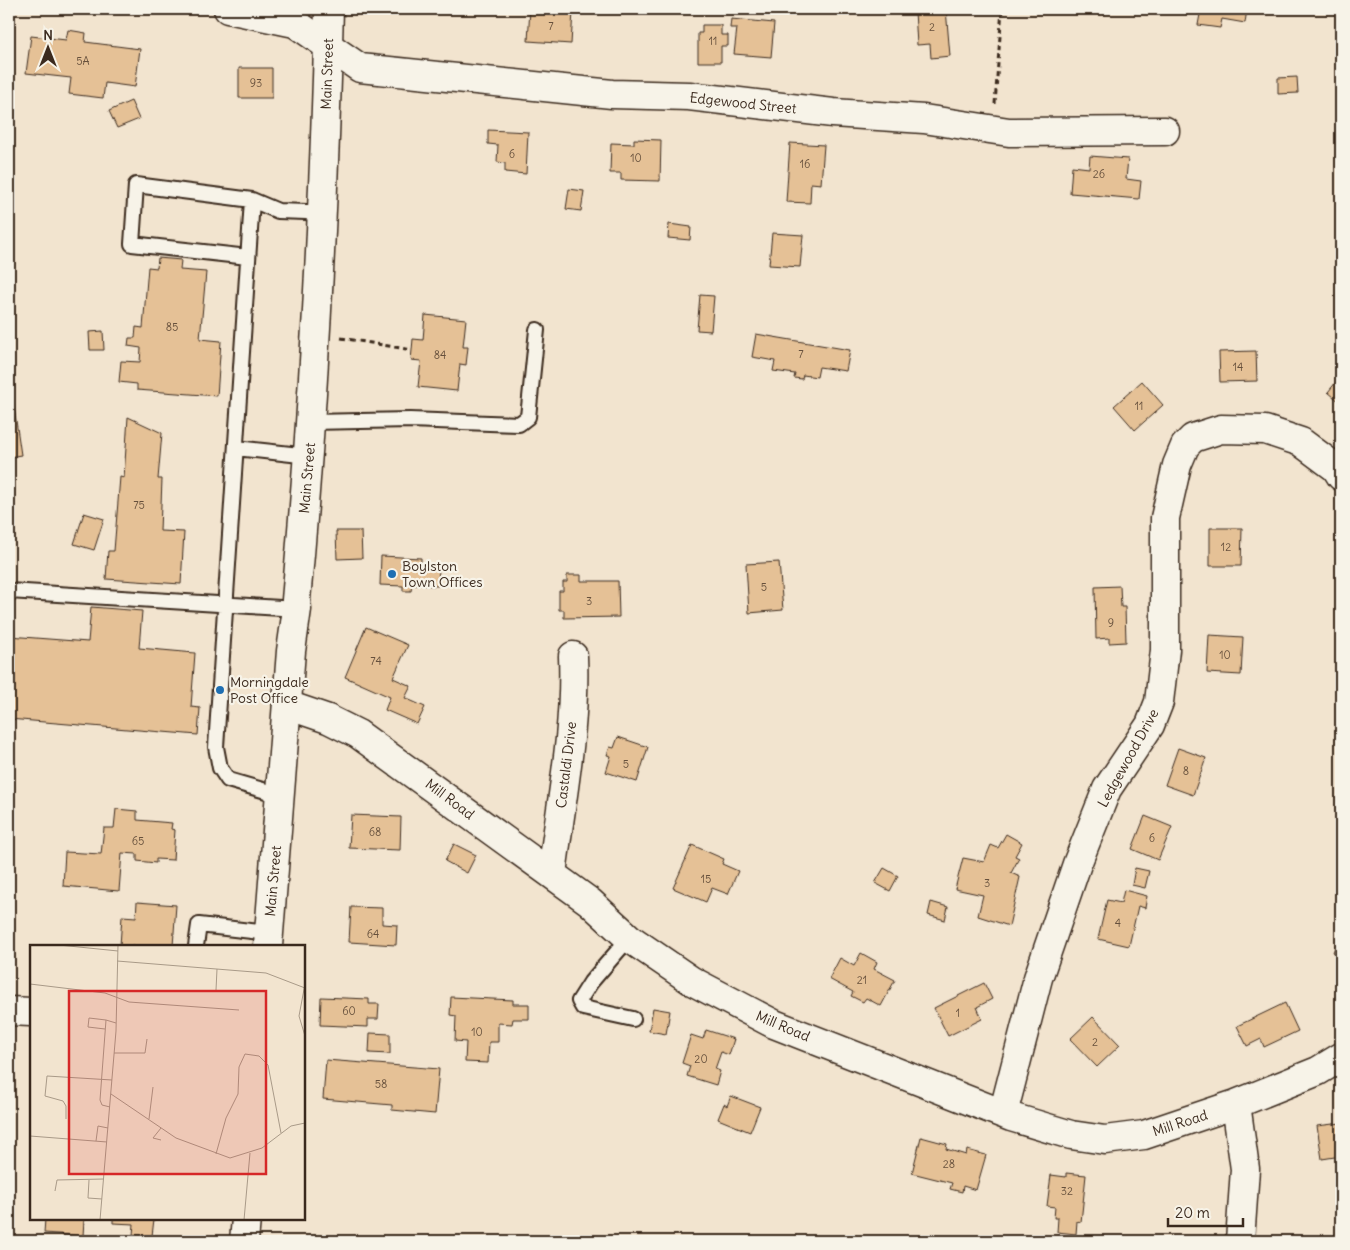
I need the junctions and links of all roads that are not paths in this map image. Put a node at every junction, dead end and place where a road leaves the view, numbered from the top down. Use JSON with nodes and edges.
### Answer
{"nodes":[{"id":1,"x":228,"y":9,"type":"edge"},
{"id":2,"x":329,"y":9,"type":"edge"},
{"id":3,"x":328,"y":47,"type":"junction"},
{"id":4,"x":1165,"y":132,"type":"dead end"},
{"id":5,"x":252,"y":200,"type":"junction"},
{"id":6,"x":323,"y":216,"type":"junction"},
{"id":7,"x":248,"y":257,"type":"junction"},
{"id":8,"x":537,"y":330,"type":"dead end"},
{"id":9,"x":311,"y":422,"type":"junction"},
{"id":10,"x":236,"y":448,"type":"junction"},
{"id":11,"x":309,"y":456,"type":"junction"},
{"id":12,"x":1341,"y":476,"type":"edge"},
{"id":13,"x":9,"y":591,"type":"edge"},
{"id":14,"x":226,"y":605,"type":"junction"},
{"id":15,"x":297,"y":609,"type":"junction"},
{"id":16,"x":573,"y":656,"type":"dead end"},
{"id":17,"x":287,"y":705,"type":"junction"},
{"id":18,"x":280,"y":795,"type":"junction"},
{"id":19,"x":552,"y":874,"type":"junction"},
{"id":20,"x":628,"y":938,"type":"junction"},
{"id":21,"x":268,"y":939,"type":"edge"},
{"id":22,"x":196,"y":945,"type":"edge"},
{"id":23,"x":9,"y":1010,"type":"edge"},
{"id":24,"x":30,"y":1012,"type":"edge"},
{"id":25,"x":632,"y":1019,"type":"dead end"},
{"id":26,"x":1341,"y":1056,"type":"edge"},
{"id":27,"x":1236,"y":1104,"type":"junction"},
{"id":28,"x":1003,"y":1114,"type":"junction"},
{"id":29,"x":246,"y":1220,"type":"edge"},
{"id":30,"x":244,"y":1241,"type":"edge"},
{"id":31,"x":1240,"y":1241,"type":"edge"}],
"edges":[{"from":1,"to":3,"type":"street","name":"Edgewood Street"},
{"from":2,"to":3,"type":"street","name":"Main Street"},
{"from":3,"to":4,"type":"street","name":"Edgewood Street"},
{"from":3,"to":6,"type":"street","name":"Main Street"},
{"from":5,"to":6,"type":"lane"},
{"from":5,"to":7,"type":"lane"},
{"from":5,"to":7,"type":"lane"},
{"from":6,"to":9,"type":"street","name":"Main Street"},
{"from":7,"to":10,"type":"lane"},
{"from":8,"to":9,"type":"lane"},
{"from":9,"to":11,"type":"street","name":"Main Street"},
{"from":10,"to":11,"type":"lane"},
{"from":10,"to":14,"type":"lane"},
{"from":11,"to":15,"type":"street","name":"Main Street"},
{"from":12,"to":28,"type":"street","name":"Ledgewood Drive"},
{"from":13,"to":14,"type":"lane"},
{"from":14,"to":15,"type":"lane"},
{"from":14,"to":18,"type":"lane"},
{"from":15,"to":17,"type":"street","name":"Main Street"},
{"from":16,"to":19,"type":"street","name":"Castaldi Drive"},
{"from":17,"to":18,"type":"street","name":"Main Street"},
{"from":17,"to":19,"type":"street","name":"Mill Road"},
{"from":18,"to":21,"type":"street","name":"Main Street"},
{"from":19,"to":20,"type":"street","name":"Mill Road"},
{"from":20,"to":25,"type":"lane"},
{"from":20,"to":28,"type":"street","name":"Mill Road"},
{"from":21,"to":22,"type":"lane"},
{"from":23,"to":24,"type":"street"},
{"from":26,"to":27,"type":"street","name":"Mill Road"},
{"from":27,"to":28,"type":"street","name":"Mill Road"},
{"from":27,"to":31,"type":"street"},
{"from":29,"to":30,"type":"street"}]}
